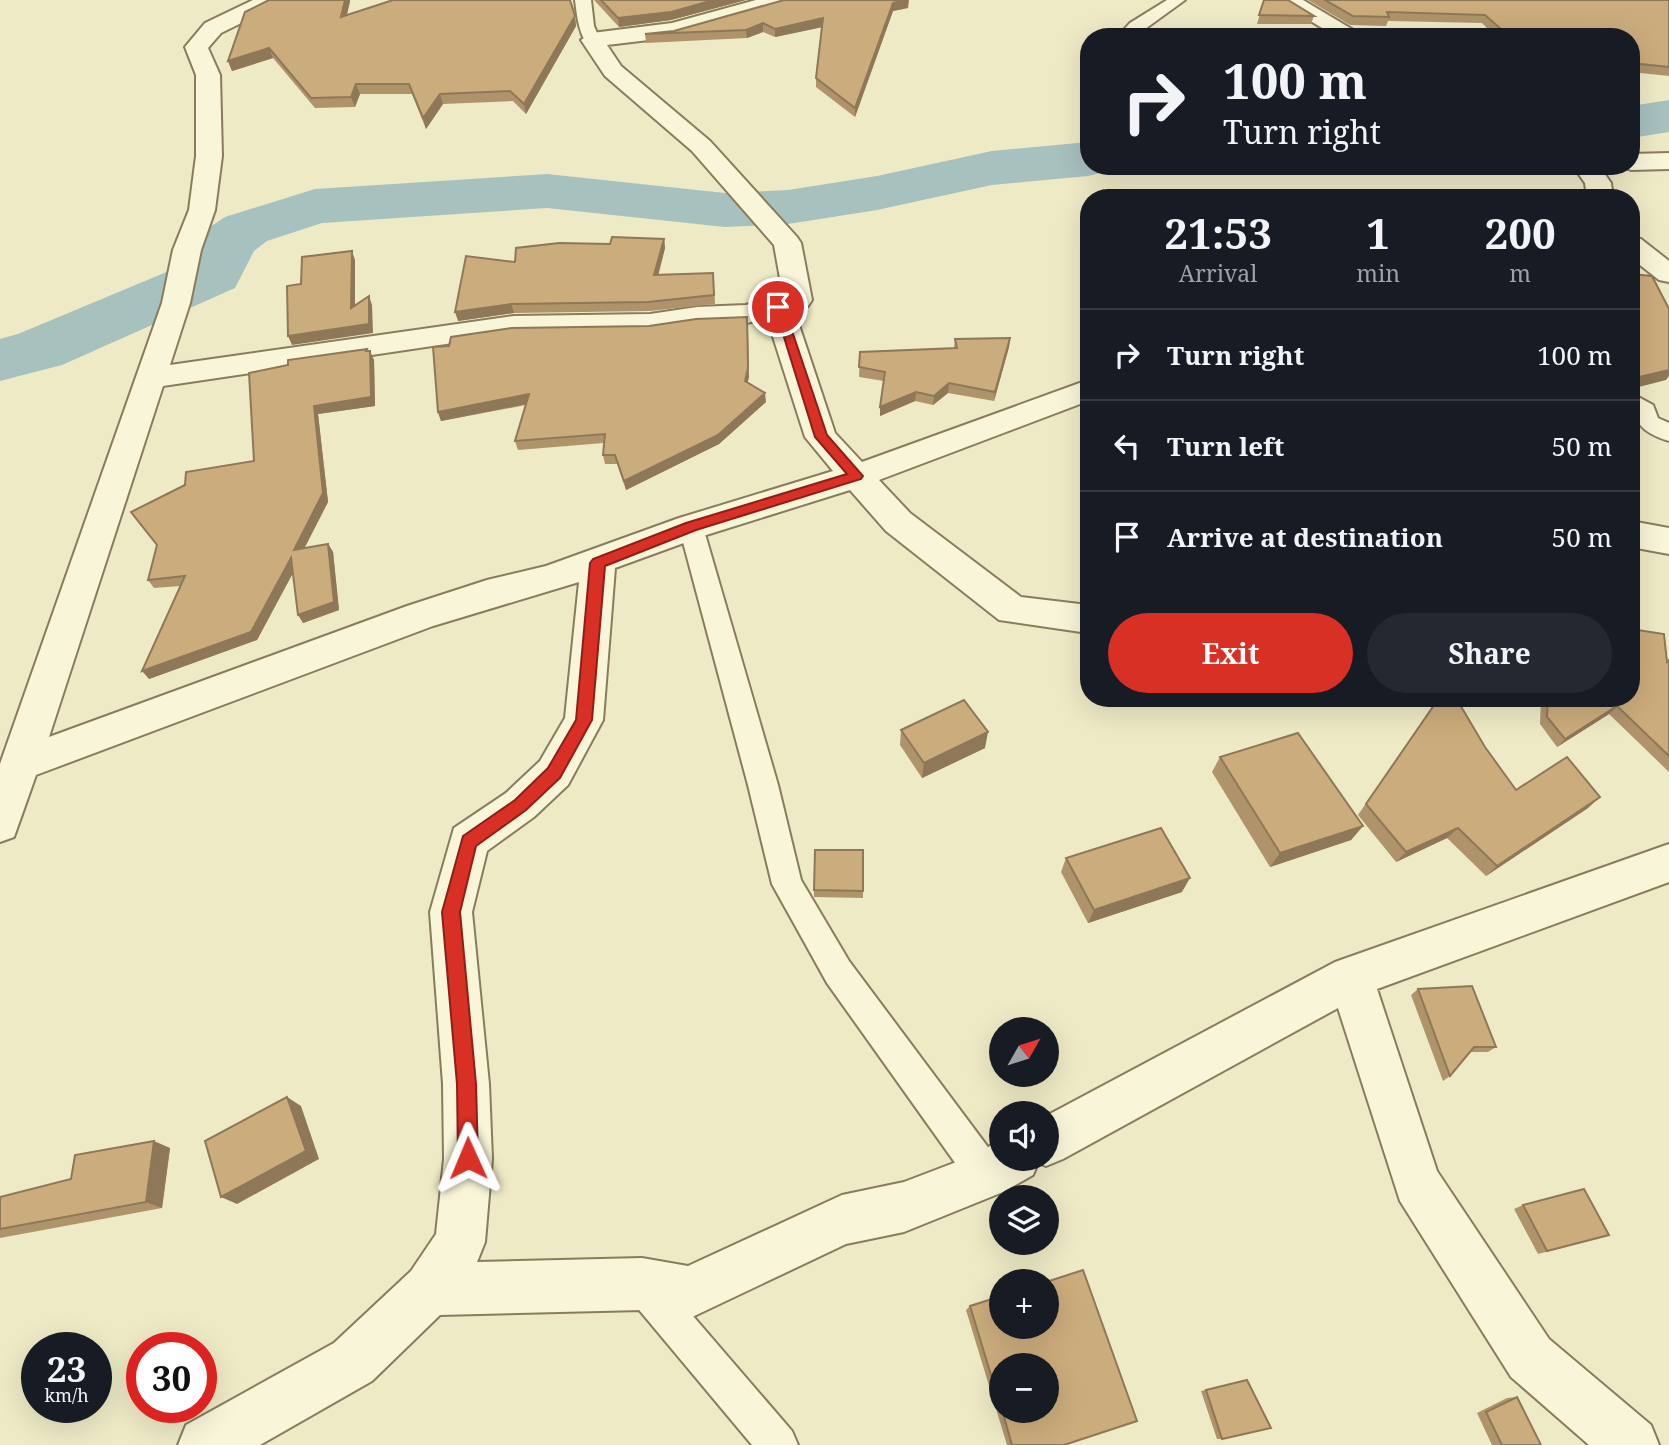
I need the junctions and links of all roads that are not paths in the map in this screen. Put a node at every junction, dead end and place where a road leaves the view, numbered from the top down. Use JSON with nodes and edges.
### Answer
{"nodes":[{"id":1,"x":270,"y":0,"type":"edge"},
{"id":2,"x":583,"y":0,"type":"edge"},
{"id":3,"x":780,"y":0,"type":"edge"},
{"id":4,"x":1177,"y":0,"type":"edge"},
{"id":5,"x":1287,"y":0,"type":"edge"},
{"id":6,"x":1133,"y":28,"type":"edge"},
{"id":7,"x":1338,"y":28,"type":"edge"},
{"id":8,"x":592,"y":40,"type":"junction"},
{"id":9,"x":1669,"y":160,"type":"edge"},
{"id":10,"x":1640,"y":162,"type":"edge"},
{"id":11,"x":1640,"y":253,"type":"edge"},
{"id":12,"x":1669,"y":275,"type":"edge"},
{"id":13,"x":778,"y":307,"type":"junction"},
{"id":14,"x":151,"y":378,"type":"junction"},
{"id":15,"x":1080,"y":393,"type":"edge"},
{"id":16,"x":1640,"y":407,"type":"edge"},
{"id":17,"x":1669,"y":433,"type":"edge"},
{"id":18,"x":857,"y":476,"type":"junction"},
{"id":19,"x":691,"y":527,"type":"junction"},
{"id":20,"x":1640,"y":536,"type":"edge"},
{"id":21,"x":1669,"y":541,"type":"edge"},
{"id":22,"x":598,"y":563,"type":"junction"},
{"id":23,"x":1080,"y":618,"type":"edge"},
{"id":24,"x":20,"y":764,"type":"junction"},
{"id":25,"x":0,"y":824,"type":"edge"},
{"id":26,"x":1669,"y":863,"type":"edge"},
{"id":27,"x":1351,"y":977,"type":"junction"},
{"id":28,"x":1059,"y":1135,"type":"edge"},
{"id":29,"x":989,"y":1153,"type":"edge"},
{"id":30,"x":991,"y":1171,"type":"edge"},
{"id":31,"x":642,"y":1284,"type":"junction"},
{"id":32,"x":429,"y":1289,"type":"junction"},
{"id":33,"x":206,"y":1445,"type":"edge"},
{"id":34,"x":778,"y":1445,"type":"edge"},
{"id":35,"x":1631,"y":1445,"type":"edge"}],
"edges":[{"from":1,"to":14,"type":"street"},
{"from":2,"to":8,"type":"lane"},
{"from":3,"to":8,"type":"street"},
{"from":4,"to":6,"type":"lane"},
{"from":5,"to":7,"type":"street"},
{"from":8,"to":13,"type":"street"},
{"from":9,"to":10,"type":"street"},
{"from":11,"to":12,"type":"street"},
{"from":13,"to":14,"type":"street"},
{"from":13,"to":18,"type":"street"},
{"from":14,"to":24,"type":"street"},
{"from":15,"to":18,"type":"street"},
{"from":16,"to":17,"type":"lane"},
{"from":18,"to":19,"type":"street"},
{"from":18,"to":23,"type":"street"},
{"from":19,"to":22,"type":"street"},
{"from":19,"to":29,"type":"lane"},
{"from":20,"to":21,"type":"street"},
{"from":22,"to":24,"type":"street"},
{"from":22,"to":32,"type":"street"},
{"from":24,"to":25,"type":"street"},
{"from":26,"to":27,"type":"street"},
{"from":27,"to":28,"type":"street"},
{"from":27,"to":35,"type":"street"},
{"from":30,"to":31,"type":"street"},
{"from":31,"to":32,"type":"street"},
{"from":31,"to":34,"type":"lane"},
{"from":32,"to":33,"type":"street"}]}
